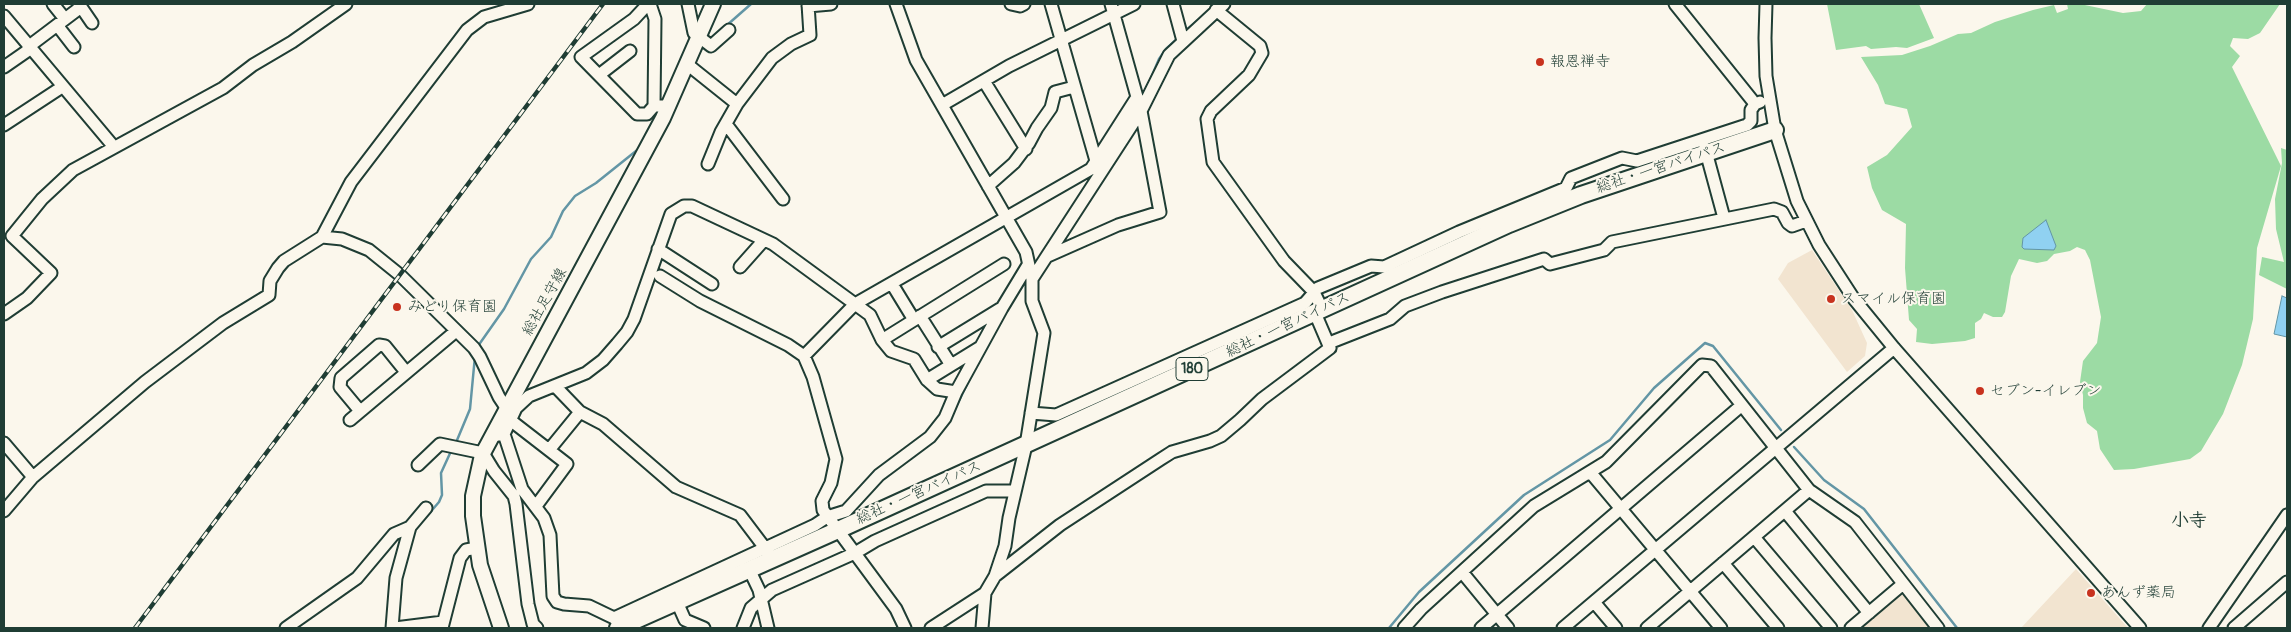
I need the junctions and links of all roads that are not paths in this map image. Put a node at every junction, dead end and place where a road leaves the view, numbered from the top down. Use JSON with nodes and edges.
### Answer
{"nodes":[{"id":1,"x":53,"y":4,"type":"edge"},
{"id":2,"x":346,"y":4,"type":"edge"},
{"id":3,"x":528,"y":4,"type":"edge"},
{"id":4,"x":649,"y":4,"type":"edge"},
{"id":5,"x":688,"y":4,"type":"edge"},
{"id":6,"x":714,"y":4,"type":"edge"},
{"id":7,"x":831,"y":4,"type":"edge"},
{"id":8,"x":896,"y":4,"type":"edge"},
{"id":9,"x":1011,"y":4,"type":"edge"},
{"id":10,"x":1024,"y":4,"type":"edge"},
{"id":11,"x":1051,"y":4,"type":"edge"},
{"id":12,"x":1134,"y":4,"type":"edge"},
{"id":13,"x":1173,"y":4,"type":"edge"},
{"id":14,"x":1675,"y":4,"type":"edge"},
{"id":15,"x":1766,"y":4,"type":"edge"},
{"id":16,"x":80,"y":5,"type":"edge"},
{"id":17,"x":808,"y":5,"type":"edge"},
{"id":18,"x":1220,"y":7,"type":"edge"},
{"id":19,"x":1113,"y":9,"type":"edge"},
{"id":20,"x":4,"y":16,"type":"edge"},
{"id":21,"x":61,"y":22,"type":"junction"},
{"id":22,"x":92,"y":23,"type":"dead end"},
{"id":23,"x":729,"y":30,"type":"dead end"},
{"id":24,"x":699,"y":36,"type":"junction"},
{"id":25,"x":1182,"y":36,"type":"junction"},
{"id":26,"x":1060,"y":41,"type":"junction"},
{"id":27,"x":74,"y":47,"type":"dead end"},
{"id":28,"x":29,"y":48,"type":"junction"},
{"id":29,"x":630,"y":51,"type":"dead end"},
{"id":30,"x":687,"y":64,"type":"junction"},
{"id":31,"x":4,"y":67,"type":"edge"},
{"id":32,"x":599,"y":76,"type":"junction"},
{"id":33,"x":984,"y":81,"type":"junction"},
{"id":34,"x":62,"y":87,"type":"junction"},
{"id":35,"x":1074,"y":87,"type":"junction"},
{"id":36,"x":1769,"y":100,"type":"junction"},
{"id":37,"x":1140,"y":103,"type":"junction"},
{"id":38,"x":737,"y":104,"type":"junction"},
{"id":39,"x":1755,"y":104,"type":"junction"},
{"id":40,"x":942,"y":105,"type":"junction"},
{"id":41,"x":661,"y":106,"type":"junction"},
{"id":42,"x":726,"y":124,"type":"junction"},
{"id":43,"x":4,"y":125,"type":"edge"},
{"id":44,"x":1775,"y":130,"type":"junction"},
{"id":45,"x":1704,"y":146,"type":"junction"},
{"id":46,"x":114,"y":147,"type":"junction"},
{"id":47,"x":1026,"y":149,"type":"junction"},
{"id":48,"x":1096,"y":160,"type":"junction"},
{"id":49,"x":708,"y":164,"type":"dead end"},
{"id":50,"x":988,"y":186,"type":"junction"},
{"id":51,"x":783,"y":199,"type":"dead end"},
{"id":52,"x":1006,"y":218,"type":"junction"},
{"id":53,"x":1724,"y":218,"type":"junction"},
{"id":54,"x":1806,"y":221,"type":"junction"},
{"id":55,"x":322,"y":238,"type":"junction"},
{"id":56,"x":764,"y":240,"type":"junction"},
{"id":57,"x":658,"y":250,"type":"junction"},
{"id":58,"x":1048,"y":256,"type":"junction"},
{"id":59,"x":1004,"y":264,"type":"dead end"},
{"id":60,"x":740,"y":267,"type":"dead end"},
{"id":61,"x":1030,"y":272,"type":"junction"},
{"id":62,"x":660,"y":276,"type":"dead end"},
{"id":63,"x":712,"y":284,"type":"dead end"},
{"id":64,"x":892,"y":284,"type":"junction"},
{"id":65,"x":1314,"y":292,"type":"junction"},
{"id":66,"x":855,"y":304,"type":"junction"},
{"id":67,"x":1002,"y":308,"type":"junction"},
{"id":68,"x":1319,"y":311,"type":"junction"},
{"id":69,"x":4,"y":314,"type":"edge"},
{"id":70,"x":917,"y":318,"type":"junction"},
{"id":71,"x":456,"y":331,"type":"junction"},
{"id":72,"x":882,"y":340,"type":"junction"},
{"id":73,"x":1329,"y":343,"type":"junction"},
{"id":74,"x":981,"y":346,"type":"junction"},
{"id":75,"x":938,"y":347,"type":"junction"},
{"id":76,"x":1894,"y":348,"type":"junction"},
{"id":77,"x":804,"y":356,"type":"junction"},
{"id":78,"x":950,"y":365,"type":"junction"},
{"id":79,"x":406,"y":372,"type":"junction"},
{"id":80,"x":927,"y":380,"type":"junction"},
{"id":81,"x":555,"y":386,"type":"junction"},
{"id":82,"x":956,"y":392,"type":"junction"},
{"id":83,"x":1742,"y":405,"type":"junction"},
{"id":84,"x":360,"y":411,"type":"junction"},
{"id":85,"x":580,"y":412,"type":"junction"},
{"id":86,"x":1031,"y":413,"type":"junction"},
{"id":87,"x":507,"y":414,"type":"junction"},
{"id":88,"x":350,"y":420,"type":"dead end"},
{"id":89,"x":498,"y":435,"type":"junction"},
{"id":90,"x":4,"y":444,"type":"edge"},
{"id":91,"x":1026,"y":445,"type":"junction"},
{"id":92,"x":1776,"y":447,"type":"junction"},
{"id":93,"x":549,"y":450,"type":"junction"},
{"id":94,"x":484,"y":453,"type":"junction"},
{"id":95,"x":418,"y":465,"type":"dead end"},
{"id":96,"x":1590,"y":472,"type":"junction"},
{"id":97,"x":33,"y":477,"type":"junction"},
{"id":98,"x":1809,"y":490,"type":"junction"},
{"id":99,"x":1015,"y":491,"type":"junction"},
{"id":100,"x":536,"y":506,"type":"junction"},
{"id":101,"x":426,"y":508,"type":"dead end"},
{"id":102,"x":1619,"y":510,"type":"junction"},
{"id":103,"x":4,"y":511,"type":"edge"},
{"id":104,"x":1784,"y":511,"type":"junction"},
{"id":105,"x":2287,"y":515,"type":"edge"},
{"id":106,"x":827,"y":517,"type":"junction"},
{"id":107,"x":410,"y":527,"type":"junction"},
{"id":108,"x":838,"y":530,"type":"junction"},
{"id":109,"x":1754,"y":537,"type":"junction"},
{"id":110,"x":477,"y":548,"type":"junction"},
{"id":111,"x":1654,"y":550,"type":"junction"},
{"id":112,"x":769,"y":553,"type":"junction"},
{"id":113,"x":855,"y":553,"type":"junction"},
{"id":114,"x":1723,"y":563,"type":"junction"},
{"id":115,"x":750,"y":570,"type":"junction"},
{"id":116,"x":1462,"y":572,"type":"junction"},
{"id":117,"x":995,"y":576,"type":"junction"},
{"id":118,"x":2287,"y":582,"type":"edge"},
{"id":119,"x":1903,"y":584,"type":"junction"},
{"id":120,"x":1690,"y":592,"type":"junction"},
{"id":121,"x":985,"y":593,"type":"junction"},
{"id":122,"x":761,"y":599,"type":"junction"},
{"id":123,"x":677,"y":602,"type":"junction"},
{"id":124,"x":1594,"y":602,"type":"junction"},
{"id":125,"x":1869,"y":613,"type":"junction"},
{"id":126,"x":1497,"y":614,"type":"junction"},
{"id":127,"x":618,"y":624,"type":"edge"},
{"id":128,"x":443,"y":625,"type":"edge"},
{"id":129,"x":695,"y":627,"type":"edge"},
{"id":130,"x":286,"y":628,"type":"edge"},
{"id":131,"x":395,"y":628,"type":"edge"},
{"id":132,"x":501,"y":628,"type":"edge"},
{"id":133,"x":537,"y":628,"type":"edge"},
{"id":134,"x":743,"y":628,"type":"edge"},
{"id":135,"x":768,"y":628,"type":"edge"},
{"id":136,"x":904,"y":628,"type":"edge"},
{"id":137,"x":931,"y":628,"type":"edge"},
{"id":138,"x":982,"y":628,"type":"edge"},
{"id":139,"x":1404,"y":628,"type":"edge"},
{"id":140,"x":1481,"y":628,"type":"edge"},
{"id":141,"x":1508,"y":628,"type":"edge"},
{"id":142,"x":1563,"y":628,"type":"edge"},
{"id":143,"x":1616,"y":628,"type":"edge"},
{"id":144,"x":1646,"y":628,"type":"edge"},
{"id":145,"x":1720,"y":628,"type":"edge"},
{"id":146,"x":1778,"y":628,"type":"edge"},
{"id":147,"x":1831,"y":628,"type":"edge"},
{"id":148,"x":1851,"y":628,"type":"edge"},
{"id":149,"x":1938,"y":628,"type":"edge"},
{"id":150,"x":2140,"y":628,"type":"edge"},
{"id":151,"x":2208,"y":628,"type":"edge"},
{"id":152,"x":2234,"y":628,"type":"edge"}],
"edges":[{"from":1,"to":21,"type":"street"},
{"from":2,"to":46,"type":"street"},
{"from":3,"to":55,"type":"street"},
{"from":4,"to":32,"type":"street"},
{"from":4,"to":41,"type":"street"},
{"from":5,"to":24,"type":"street"},
{"from":6,"to":24,"type":"main road","name":"総社足守線"},
{"from":7,"to":17,"type":"street"},
{"from":8,"to":40,"type":"street"},
{"from":9,"to":10,"type":"street"},
{"from":11,"to":26,"type":"street"},
{"from":12,"to":19,"type":"street"},
{"from":13,"to":25,"type":"street"},
{"from":14,"to":39,"type":"street"},
{"from":15,"to":36,"type":"street"},
{"from":16,"to":21,"type":"street"},
{"from":16,"to":22,"type":"street"},
{"from":17,"to":38,"type":"street"},
{"from":18,"to":25,"type":"street"},
{"from":18,"to":65,"type":"street"},
{"from":19,"to":26,"type":"street"},
{"from":19,"to":37,"type":"street"},
{"from":20,"to":28,"type":"street"},
{"from":21,"to":27,"type":"street"},
{"from":21,"to":28,"type":"street"},
{"from":23,"to":24,"type":"street"},
{"from":24,"to":30,"type":"main road","name":"総社足守線"},
{"from":25,"to":37,"type":"street"},
{"from":26,"to":33,"type":"street"},
{"from":26,"to":35,"type":"street"},
{"from":28,"to":31,"type":"street"},
{"from":28,"to":34,"type":"street"},
{"from":29,"to":32,"type":"street"},
{"from":30,"to":38,"type":"street"},
{"from":30,"to":41,"type":"main road","name":"総社足守線"},
{"from":32,"to":41,"type":"street"},
{"from":33,"to":40,"type":"street"},
{"from":33,"to":47,"type":"street"},
{"from":34,"to":43,"type":"street"},
{"from":34,"to":46,"type":"street"},
{"from":35,"to":47,"type":"street"},
{"from":35,"to":48,"type":"street"},
{"from":36,"to":39,"type":"street"},
{"from":36,"to":44,"type":"street"},
{"from":37,"to":48,"type":"street"},
{"from":37,"to":58,"type":"street"},
{"from":37,"to":58,"type":"street"},
{"from":38,"to":42,"type":"street"},
{"from":39,"to":45,"type":"street"},
{"from":40,"to":50,"type":"street"},
{"from":41,"to":87,"type":"main road","name":"総社足守線"},
{"from":42,"to":49,"type":"street"},
{"from":42,"to":51,"type":"street"},
{"from":44,"to":45,"type":"highway","name":"総社・一宮バイパス","number":"180"},
{"from":44,"to":54,"type":"street"},
{"from":45,"to":53,"type":"street"},
{"from":45,"to":65,"type":"street"},
{"from":45,"to":68,"type":"highway","name":"総社・一宮バイパス","number":"180"},
{"from":46,"to":69,"type":"street"},
{"from":47,"to":50,"type":"street"},
{"from":48,"to":52,"type":"street"},
{"from":50,"to":52,"type":"street"},
{"from":52,"to":61,"type":"street"},
{"from":52,"to":64,"type":"street"},
{"from":53,"to":54,"type":"street"},
{"from":53,"to":73,"type":"street"},
{"from":54,"to":76,"type":"street"},
{"from":55,"to":71,"type":"street"},
{"from":55,"to":97,"type":"street"},
{"from":56,"to":57,"type":"street"},
{"from":56,"to":60,"type":"street"},
{"from":56,"to":66,"type":"street"},
{"from":57,"to":63,"type":"street"},
{"from":57,"to":81,"type":"street"},
{"from":58,"to":61,"type":"street"},
{"from":59,"to":70,"type":"street"},
{"from":61,"to":67,"type":"street"},
{"from":61,"to":86,"type":"street"},
{"from":62,"to":77,"type":"street"},
{"from":64,"to":66,"type":"street"},
{"from":64,"to":70,"type":"street"},
{"from":65,"to":68,"type":"street"},
{"from":65,"to":86,"type":"street"},
{"from":66,"to":72,"type":"street"},
{"from":66,"to":77,"type":"street"},
{"from":67,"to":74,"type":"street"},
{"from":67,"to":75,"type":"street"},
{"from":68,"to":73,"type":"street"},
{"from":68,"to":91,"type":"highway","name":"総社・一宮バイパス","number":"180"},
{"from":70,"to":72,"type":"street"},
{"from":70,"to":75,"type":"street"},
{"from":71,"to":79,"type":"street"},
{"from":71,"to":87,"type":"street"},
{"from":72,"to":80,"type":"street"},
{"from":73,"to":117,"type":"street"},
{"from":74,"to":78,"type":"street"},
{"from":74,"to":82,"type":"street"},
{"from":75,"to":78,"type":"street"},
{"from":76,"to":92,"type":"street"},
{"from":76,"to":150,"type":"street"},
{"from":77,"to":106,"type":"street"},
{"from":78,"to":80,"type":"street"},
{"from":79,"to":84,"type":"street"},
{"from":79,"to":84,"type":"street"},
{"from":80,"to":82,"type":"street"},
{"from":81,"to":85,"type":"street"},
{"from":81,"to":87,"type":"street"},
{"from":82,"to":106,"type":"street"},
{"from":83,"to":92,"type":"street"},
{"from":83,"to":96,"type":"street"},
{"from":83,"to":102,"type":"street"},
{"from":84,"to":88,"type":"street"},
{"from":85,"to":93,"type":"street"},
{"from":85,"to":112,"type":"street"},
{"from":86,"to":91,"type":"street"},
{"from":87,"to":89,"type":"main road","name":"総社足守線"},
{"from":87,"to":93,"type":"street"},
{"from":89,"to":94,"type":"main road","name":"総社足守線"},
{"from":89,"to":100,"type":"street"},
{"from":90,"to":97,"type":"street"},
{"from":91,"to":99,"type":"street"},
{"from":91,"to":108,"type":"highway","name":"総社・一宮バイパス","number":"180"},
{"from":92,"to":98,"type":"street"},
{"from":92,"to":111,"type":"street"},
{"from":93,"to":100,"type":"street"},
{"from":94,"to":95,"type":"street"},
{"from":94,"to":110,"type":"main road","name":"総社足守線"},
{"from":94,"to":133,"type":"street"},
{"from":96,"to":102,"type":"street"},
{"from":96,"to":116,"type":"street"},
{"from":97,"to":103,"type":"street"},
{"from":98,"to":104,"type":"street"},
{"from":98,"to":119,"type":"street"},
{"from":99,"to":113,"type":"street"},
{"from":99,"to":117,"type":"street"},
{"from":100,"to":127,"type":"street"},
{"from":101,"to":107,"type":"street"},
{"from":102,"to":111,"type":"street"},
{"from":102,"to":126,"type":"street"},
{"from":104,"to":109,"type":"street"},
{"from":104,"to":125,"type":"street"},
{"from":105,"to":151,"type":"street"},
{"from":106,"to":108,"type":"street"},
{"from":106,"to":112,"type":"street"},
{"from":107,"to":130,"type":"street"},
{"from":107,"to":131,"type":"street"},
{"from":108,"to":112,"type":"highway","name":"総社・一宮バイパス","number":"180"},
{"from":108,"to":113,"type":"street"},
{"from":109,"to":114,"type":"street"},
{"from":109,"to":147,"type":"street"},
{"from":110,"to":128,"type":"street"},
{"from":110,"to":132,"type":"main road","name":"総社足守線"},
{"from":111,"to":120,"type":"street"},
{"from":111,"to":124,"type":"street"},
{"from":112,"to":115,"type":"highway","name":"総社・一宮バイパス","number":"180"},
{"from":112,"to":127,"type":"street"},
{"from":113,"to":122,"type":"street"},
{"from":113,"to":136,"type":"street"},
{"from":114,"to":120,"type":"street"},
{"from":114,"to":146,"type":"street"},
{"from":115,"to":122,"type":"street"},
{"from":115,"to":123,"type":"highway","name":"総社・一宮バイパス","number":"180"},
{"from":116,"to":126,"type":"street"},
{"from":116,"to":139,"type":"street"},
{"from":117,"to":121,"type":"street"},
{"from":118,"to":152,"type":"street"},
{"from":119,"to":125,"type":"street"},
{"from":119,"to":149,"type":"street"},
{"from":120,"to":144,"type":"street"},
{"from":120,"to":145,"type":"street"},
{"from":121,"to":137,"type":"street"},
{"from":121,"to":138,"type":"street"},
{"from":122,"to":134,"type":"street"},
{"from":122,"to":135,"type":"street"},
{"from":123,"to":127,"type":"highway","name":"総社・一宮バイパス","number":"180"},
{"from":123,"to":129,"type":"street"},
{"from":124,"to":142,"type":"street"},
{"from":124,"to":143,"type":"street"},
{"from":125,"to":148,"type":"street"},
{"from":126,"to":140,"type":"street"},
{"from":126,"to":141,"type":"street"},
{"from":128,"to":131,"type":"street"}]}
